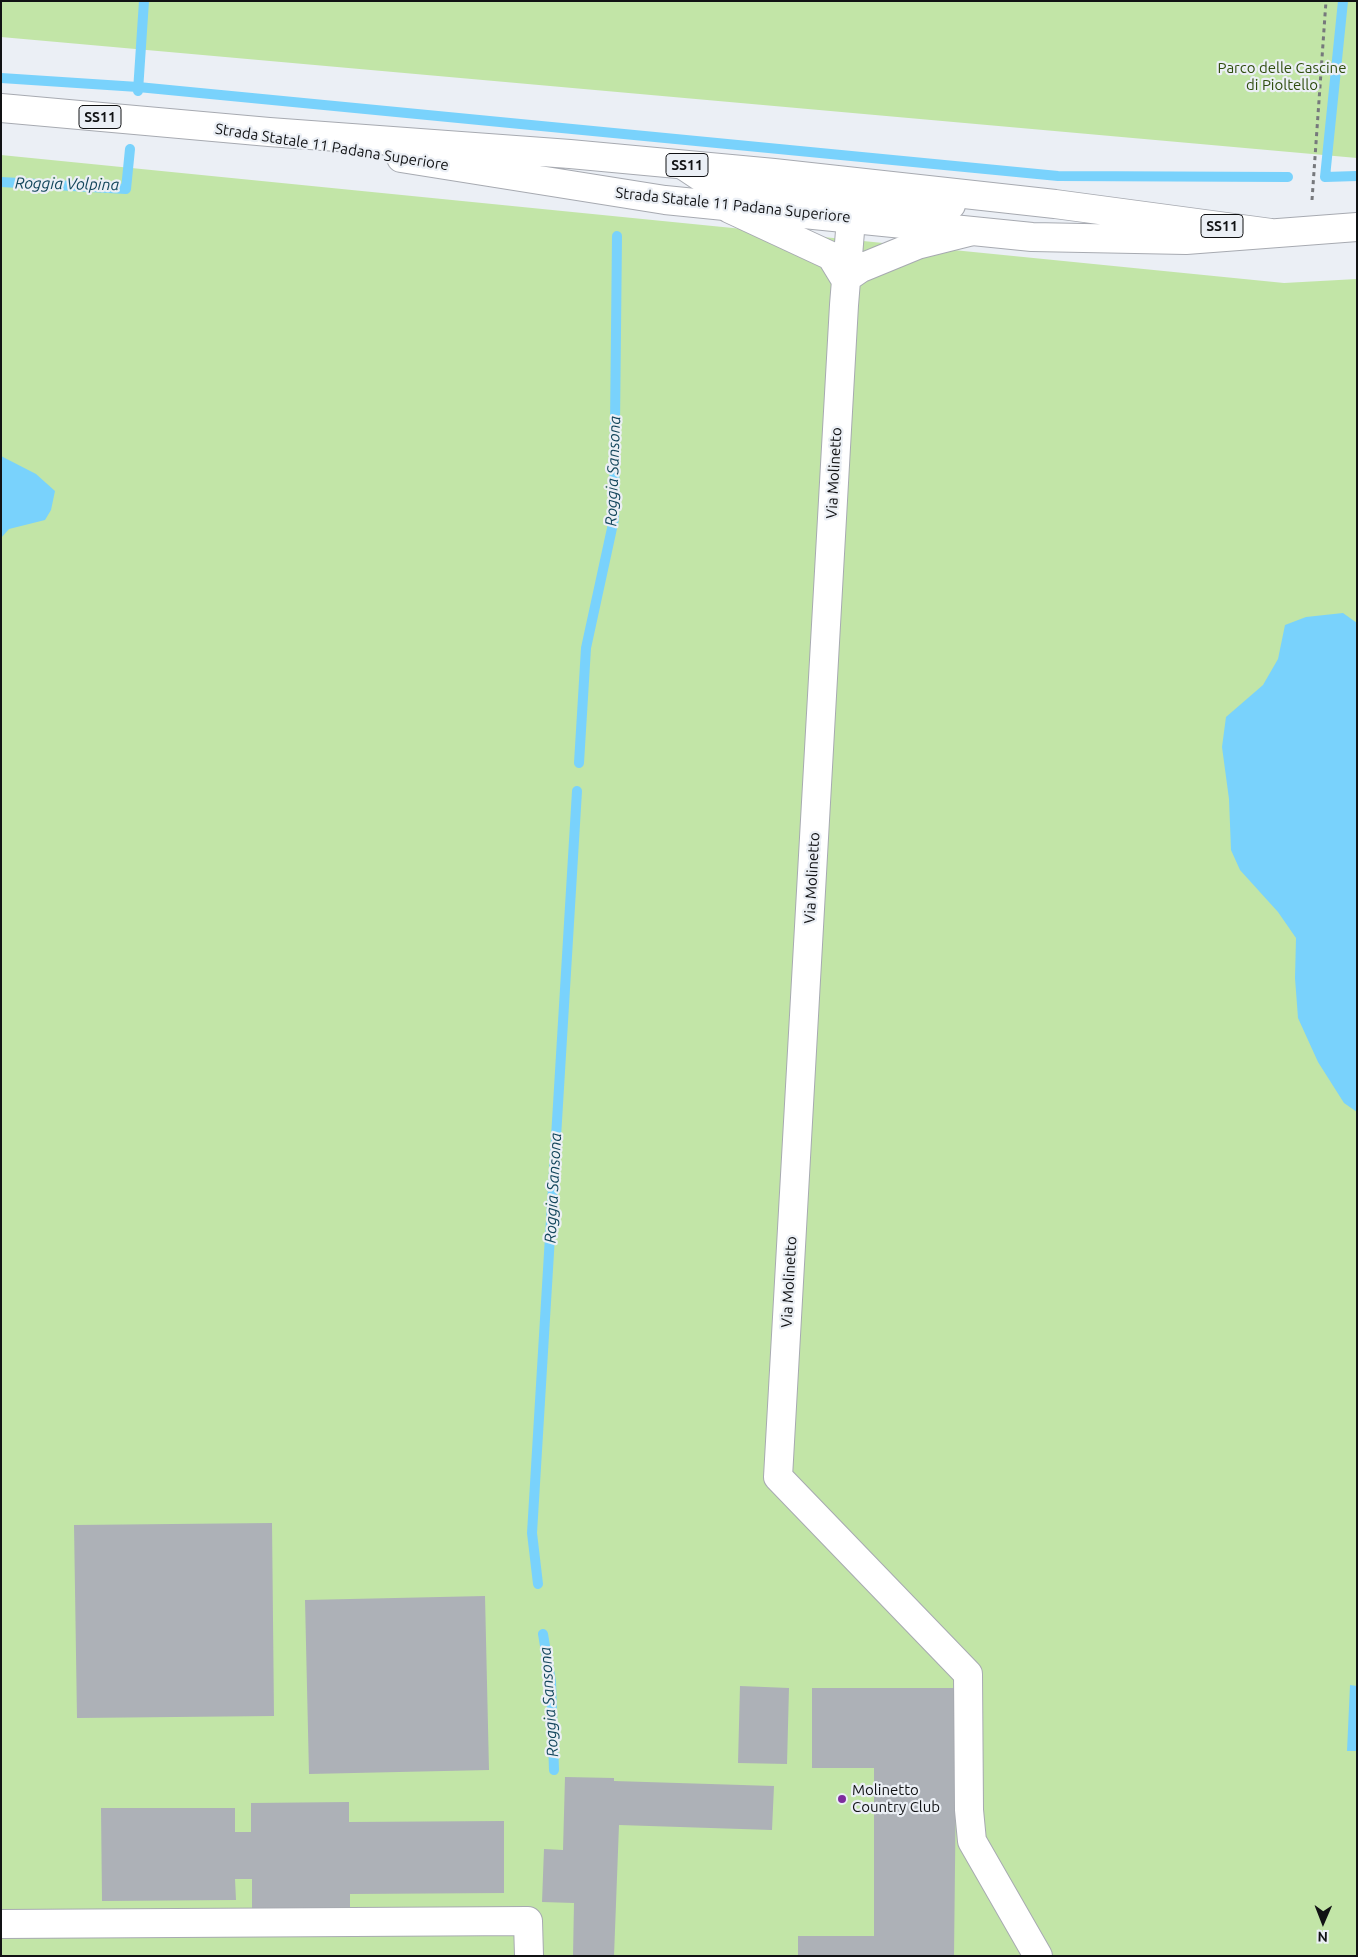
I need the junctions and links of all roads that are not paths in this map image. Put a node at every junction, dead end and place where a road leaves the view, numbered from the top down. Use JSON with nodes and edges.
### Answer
{"nodes":[{"id":1,"x":1,"y":108,"type":"edge"},
{"id":2,"x":200,"y":126,"type":"junction"},
{"id":3,"x":683,"y":164,"type":"junction"},
{"id":4,"x":721,"y":206,"type":"junction"},
{"id":5,"x":852,"y":219,"type":"junction"},
{"id":6,"x":1173,"y":220,"type":"junction"},
{"id":7,"x":1357,"y":227,"type":"edge"},
{"id":8,"x":973,"y":231,"type":"junction"},
{"id":9,"x":1271,"y":233,"type":"junction"},
{"id":10,"x":846,"y":279,"type":"junction"},
{"id":11,"x":1,"y":1924,"type":"edge"},
{"id":12,"x":529,"y":1956,"type":"edge"},
{"id":13,"x":1038,"y":1956,"type":"edge"}],
"edges":[{"from":1,"to":2,"type":"main road","name":"Strada Statale 11 Padana Superiore","number":"SS11"},
{"from":2,"to":3,"type":"main road","name":"Strada Statale 11 Padana Superiore","number":"SS11"},
{"from":2,"to":4,"type":"main road","name":"Strada Statale 11 Padana Superiore","number":"SS11"},
{"from":3,"to":5,"type":"main road"},
{"from":3,"to":6,"type":"main road","name":"Strada Statale 11 Padana Superiore","number":"SS11"},
{"from":4,"to":5,"type":"main road","name":"Strada Statale 11 Padana Superiore","number":"SS11"},
{"from":4,"to":10,"type":"main road"},
{"from":5,"to":6,"type":"main road"},
{"from":5,"to":8,"type":"main road","name":"Strada Statale 11 Padana Superiore","number":"SS11"},
{"from":5,"to":10,"type":"main road","name":"Via Molinetto"},
{"from":6,"to":9,"type":"main road","name":"Strada Statale 11 Padana Superiore","number":"SS11"},
{"from":7,"to":9,"type":"main road","name":"Strada Statale 11 Padana Superiore","number":"SS11"},
{"from":8,"to":9,"type":"main road","name":"Strada Statale 11 Padana Superiore","number":"SS11"},
{"from":8,"to":10,"type":"main road"},
{"from":10,"to":13,"type":"main road","name":"Via Molinetto"},
{"from":11,"to":12,"type":"main road"}]}
